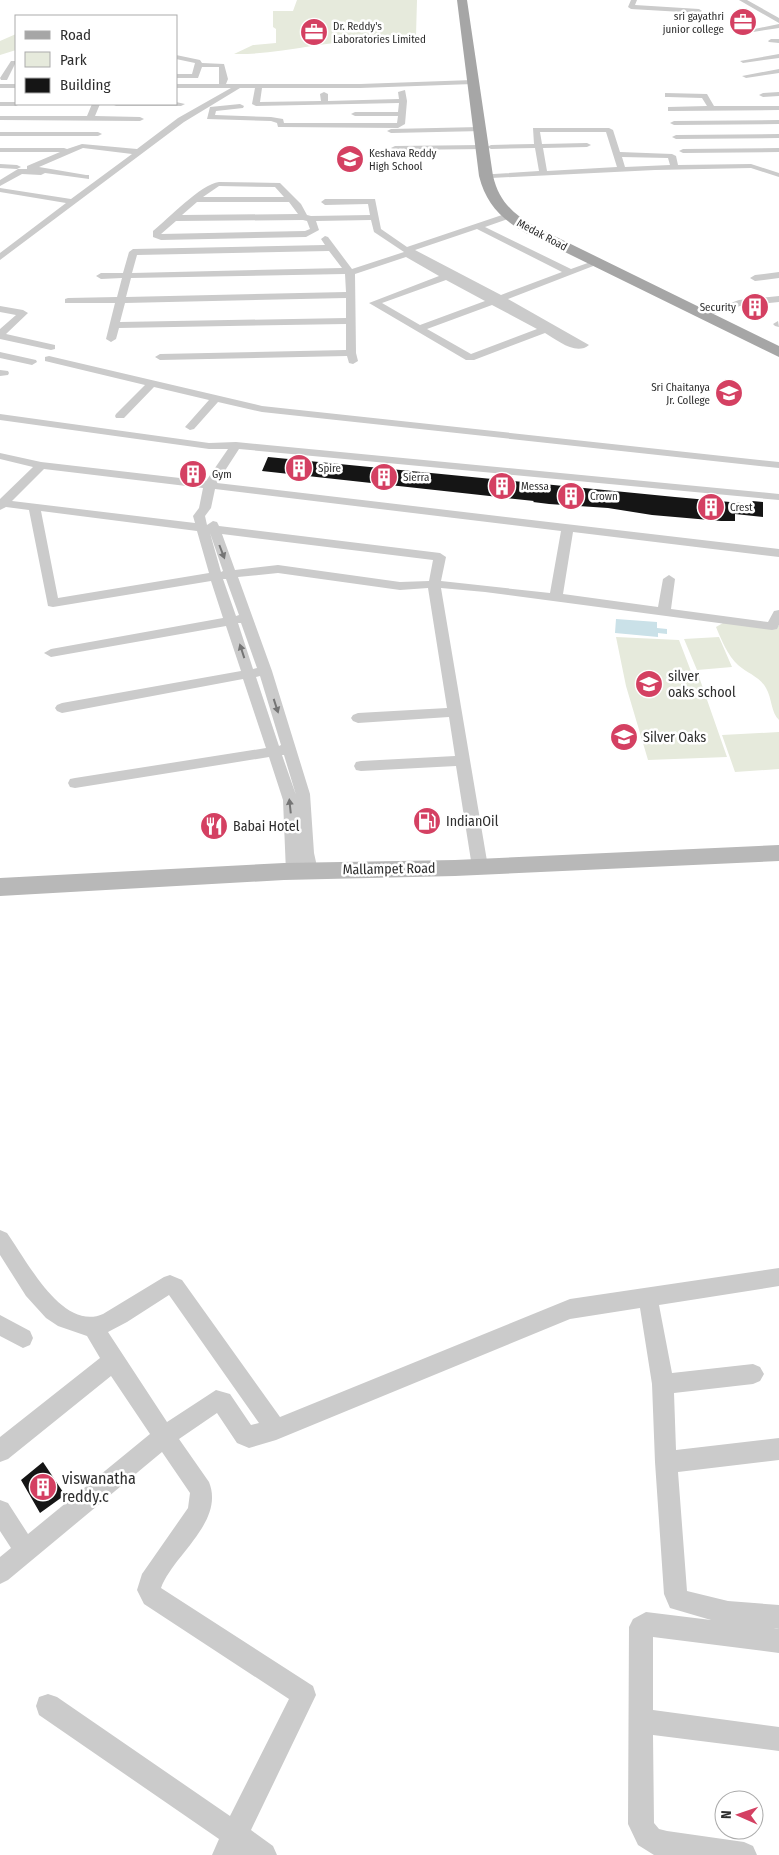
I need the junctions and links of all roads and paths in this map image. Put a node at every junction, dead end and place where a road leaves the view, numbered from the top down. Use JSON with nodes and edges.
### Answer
{"nodes":[{"id":1,"x":462,"y":0,"type":"edge"},
{"id":2,"x":468,"y":0,"type":"edge"},
{"id":3,"x":634,"y":0,"type":"edge"},
{"id":4,"x":742,"y":0,"type":"edge"},
{"id":5,"x":699,"y":11,"type":"dead end"},
{"id":6,"x":779,"y":12,"type":"edge"},
{"id":7,"x":766,"y":14,"type":"junction"},
{"id":8,"x":779,"y":20,"type":"edge"},
{"id":9,"x":779,"y":26,"type":"edge"},
{"id":10,"x":754,"y":30,"type":"dead end"},
{"id":11,"x":779,"y":40,"type":"edge"},
{"id":12,"x":771,"y":42,"type":"dead end"},
{"id":13,"x":779,"y":56,"type":"edge"},
{"id":14,"x":178,"y":57,"type":"edge"},
{"id":15,"x":743,"y":61,"type":"dead end"},
{"id":16,"x":15,"y":62,"type":"edge"},
{"id":17,"x":199,"y":65,"type":"junction"},
{"id":18,"x":0,"y":66,"type":"edge"},
{"id":19,"x":475,"y":66,"type":"junction"},
{"id":20,"x":779,"y":71,"type":"edge"},
{"id":21,"x":178,"y":76,"type":"edge"},
{"id":22,"x":746,"y":76,"type":"dead end"},
{"id":23,"x":2,"y":78,"type":"edge"},
{"id":24,"x":15,"y":78,"type":"edge"},
{"id":25,"x":473,"y":82,"type":"junction"},
{"id":26,"x":178,"y":87,"type":"edge"},
{"id":27,"x":222,"y":87,"type":"junction"},
{"id":28,"x":237,"y":87,"type":"junction"},
{"id":29,"x":0,"y":88,"type":"edge"},
{"id":30,"x":15,"y":88,"type":"edge"},
{"id":31,"x":324,"y":88,"type":"junction"},
{"id":32,"x":258,"y":89,"type":"junction"},
{"id":33,"x":779,"y":94,"type":"edge"},
{"id":34,"x":763,"y":95,"type":"dead end"},
{"id":35,"x":668,"y":96,"type":"dead end"},
{"id":36,"x":403,"y":101,"type":"junction"},
{"id":37,"x":325,"y":103,"type":"junction"},
{"id":38,"x":343,"y":103,"type":"junction"},
{"id":39,"x":0,"y":104,"type":"edge"},
{"id":40,"x":15,"y":104,"type":"edge"},
{"id":41,"x":96,"y":105,"type":"edge"},
{"id":42,"x":240,"y":106,"type":"dead end"},
{"id":43,"x":736,"y":108,"type":"junction"},
{"id":44,"x":779,"y":108,"type":"edge"},
{"id":45,"x":671,"y":109,"type":"dead end"},
{"id":46,"x":712,"y":109,"type":"junction"},
{"id":47,"x":354,"y":114,"type":"junction"},
{"id":48,"x":402,"y":114,"type":"junction"},
{"id":49,"x":0,"y":118,"type":"edge"},
{"id":50,"x":90,"y":118,"type":"junction"},
{"id":51,"x":140,"y":118,"type":"dead end"},
{"id":52,"x":743,"y":122,"type":"junction"},
{"id":53,"x":779,"y":122,"type":"edge"},
{"id":54,"x":674,"y":123,"type":"dead end"},
{"id":55,"x":352,"y":126,"type":"junction"},
{"id":56,"x":582,"y":130,"type":"junction"},
{"id":57,"x":391,"y":131,"type":"dead end"},
{"id":58,"x":0,"y":134,"type":"edge"},
{"id":59,"x":98,"y":134,"type":"dead end"},
{"id":60,"x":779,"y":136,"type":"edge"},
{"id":61,"x":751,"y":137,"type":"junction"},
{"id":62,"x":676,"y":138,"type":"dead end"},
{"id":63,"x":396,"y":139,"type":"dead end"},
{"id":64,"x":483,"y":140,"type":"junction"},
{"id":65,"x":538,"y":146,"type":"junction"},
{"id":66,"x":395,"y":148,"type":"dead end"},
{"id":67,"x":600,"y":149,"type":"junction"},
{"id":68,"x":0,"y":150,"type":"edge"},
{"id":69,"x":64,"y":150,"type":"dead end"},
{"id":70,"x":779,"y":150,"type":"edge"},
{"id":71,"x":683,"y":151,"type":"dead end"},
{"id":72,"x":759,"y":151,"type":"junction"},
{"id":73,"x":139,"y":152,"type":"junction"},
{"id":74,"x":646,"y":155,"type":"junction"},
{"id":75,"x":584,"y":162,"type":"dead end"},
{"id":76,"x":0,"y":166,"type":"edge"},
{"id":77,"x":16,"y":166,"type":"dead end"},
{"id":78,"x":674,"y":167,"type":"junction"},
{"id":79,"x":648,"y":168,"type":"junction"},
{"id":80,"x":596,"y":170,"type":"junction"},
{"id":81,"x":622,"y":170,"type":"junction"},
{"id":82,"x":543,"y":173,"type":"junction"},
{"id":83,"x":779,"y":175,"type":"edge"},
{"id":84,"x":494,"y":176,"type":"junction"},
{"id":85,"x":87,"y":179,"type":"junction"},
{"id":86,"x":99,"y":182,"type":"junction"},
{"id":87,"x":0,"y":184,"type":"edge"},
{"id":88,"x":0,"y":190,"type":"edge"},
{"id":89,"x":290,"y":199,"type":"junction"},
{"id":90,"x":61,"y":200,"type":"junction"},
{"id":91,"x":194,"y":200,"type":"junction"},
{"id":92,"x":243,"y":200,"type":"junction"},
{"id":93,"x":73,"y":202,"type":"junction"},
{"id":94,"x":325,"y":202,"type":"dead end"},
{"id":95,"x":509,"y":217,"type":"junction"},
{"id":96,"x":172,"y":218,"type":"junction"},
{"id":97,"x":239,"y":218,"type":"junction"},
{"id":98,"x":309,"y":220,"type":"junction"},
{"id":99,"x":370,"y":222,"type":"junction"},
{"id":100,"x":479,"y":228,"type":"junction"},
{"id":101,"x":237,"y":236,"type":"junction"},
{"id":102,"x":325,"y":239,"type":"dead end"},
{"id":103,"x":332,"y":248,"type":"junction"},
{"id":104,"x":405,"y":252,"type":"junction"},
{"id":105,"x":2,"y":253,"type":"edge"},
{"id":106,"x":596,"y":263,"type":"junction"},
{"id":107,"x":349,"y":271,"type":"junction"},
{"id":108,"x":570,"y":272,"type":"junction"},
{"id":109,"x":127,"y":275,"type":"junction"},
{"id":110,"x":451,"y":275,"type":"junction"},
{"id":111,"x":101,"y":276,"type":"dead end"},
{"id":112,"x":779,"y":276,"type":"edge"},
{"id":113,"x":755,"y":278,"type":"dead end"},
{"id":114,"x":351,"y":295,"type":"junction"},
{"id":115,"x":496,"y":299,"type":"junction"},
{"id":116,"x":779,"y":299,"type":"edge"},
{"id":117,"x":121,"y":300,"type":"junction"},
{"id":118,"x":68,"y":301,"type":"dead end"},
{"id":119,"x":0,"y":309,"type":"edge"},
{"id":120,"x":710,"y":312,"type":"junction"},
{"id":121,"x":351,"y":322,"type":"junction"},
{"id":122,"x":115,"y":326,"type":"junction"},
{"id":123,"x":419,"y":329,"type":"junction"},
{"id":124,"x":0,"y":335,"type":"edge"},
{"id":125,"x":110,"y":339,"type":"dead end"},
{"id":126,"x":779,"y":343,"type":"edge"},
{"id":127,"x":52,"y":347,"type":"dead end"},
{"id":128,"x":779,"y":352,"type":"edge"},
{"id":129,"x":0,"y":355,"type":"edge"},
{"id":130,"x":160,"y":357,"type":"dead end"},
{"id":131,"x":352,"y":357,"type":"joint"},
{"id":132,"x":49,"y":359,"type":"dead end"},
{"id":133,"x":32,"y":362,"type":"dead end"},
{"id":134,"x":153,"y":382,"type":"junction"},
{"id":135,"x":216,"y":398,"type":"junction"},
{"id":136,"x":120,"y":416,"type":"dead end"},
{"id":137,"x":0,"y":417,"type":"edge"},
{"id":138,"x":190,"y":427,"type":"dead end"},
{"id":139,"x":236,"y":445,"type":"junction"},
{"id":140,"x":0,"y":456,"type":"edge"},
{"id":141,"x":42,"y":465,"type":"junction"},
{"id":142,"x":779,"y":465,"type":"edge"},
{"id":143,"x":210,"y":484,"type":"junction"},
{"id":144,"x":779,"y":497,"type":"edge"},
{"id":145,"x":2,"y":504,"type":"edge"},
{"id":146,"x":34,"y":507,"type":"junction"},
{"id":147,"x":205,"y":508,"type":"joint"},
{"id":148,"x":208,"y":528,"type":"junction"},
{"id":149,"x":567,"y":529,"type":"junction"},
{"id":150,"x":779,"y":554,"type":"edge"},
{"id":151,"x":231,"y":574,"type":"junction"},
{"id":152,"x":216,"y":576,"type":"junction"},
{"id":153,"x":669,"y":579,"type":"dead end"},
{"id":154,"x":434,"y":584,"type":"junction"},
{"id":155,"x":556,"y":598,"type":"junction"},
{"id":156,"x":664,"y":612,"type":"junction"},
{"id":157,"x":779,"y":614,"type":"edge"},
{"id":158,"x":246,"y":618,"type":"junction"},
{"id":159,"x":232,"y":621,"type":"junction"},
{"id":160,"x":51,"y":653,"type":"dead end"},
{"id":161,"x":265,"y":671,"type":"junction"},
{"id":162,"x":249,"y":674,"type":"junction"},
{"id":163,"x":62,"y":708,"type":"dead end"},
{"id":164,"x":455,"y":712,"type":"junction"},
{"id":165,"x":358,"y":718,"type":"dead end"},
{"id":166,"x":289,"y":749,"type":"junction"},
{"id":167,"x":274,"y":752,"type":"junction"},
{"id":168,"x":463,"y":761,"type":"junction"},
{"id":169,"x":361,"y":766,"type":"dead end"},
{"id":170,"x":75,"y":783,"type":"dead end"},
{"id":171,"x":779,"y":853,"type":"edge"},
{"id":172,"x":779,"y":862,"type":"edge"},
{"id":173,"x":480,"y":867,"type":"junction"},
{"id":174,"x":302,"y":872,"type":"junction"},
{"id":175,"x":0,"y":887,"type":"edge"},
{"id":176,"x":0,"y":898,"type":"edge"},
{"id":177,"x":0,"y":1240,"type":"edge"},
{"id":178,"x":779,"y":1277,"type":"edge"},
{"id":179,"x":648,"y":1298,"type":"junction"},
{"id":180,"x":0,"y":1325,"type":"edge"},
{"id":181,"x":92,"y":1327,"type":"junction"},
{"id":182,"x":23,"y":1338,"type":"dead end"},
{"id":183,"x":113,"y":1361,"type":"junction"},
{"id":184,"x":753,"y":1374,"type":"dead end"},
{"id":185,"x":663,"y":1384,"type":"junction"},
{"id":186,"x":276,"y":1429,"type":"junction"},
{"id":187,"x":165,"y":1436,"type":"junction"},
{"id":188,"x":779,"y":1450,"type":"edge"},
{"id":189,"x":0,"y":1451,"type":"edge"},
{"id":190,"x":666,"y":1462,"type":"junction"},
{"id":191,"x":0,"y":1511,"type":"edge"},
{"id":192,"x":26,"y":1550,"type":"junction"},
{"id":193,"x":0,"y":1572,"type":"edge"},
{"id":194,"x":779,"y":1617,"type":"edge"},
{"id":195,"x":779,"y":1641,"type":"edge"},
{"id":196,"x":48,"y":1706,"type":"dead end"},
{"id":197,"x":640,"y":1721,"type":"junction"},
{"id":198,"x":779,"y":1739,"type":"edge"},
{"id":199,"x":230,"y":1845,"type":"edge"},
{"id":200,"x":667,"y":1850,"type":"edge"},
{"id":201,"x":264,"y":1855,"type":"edge"},
{"id":202,"x":744,"y":1855,"type":"edge"}],
"edges":[{"from":1,"to":19,"type":"main road","name":"Medak Road"},
{"from":2,"to":19,"type":"main road","name":"Medak Road"},
{"from":3,"to":5,"type":"street"},
{"from":4,"to":7,"type":"street"},
{"from":6,"to":7,"type":"street"},
{"from":7,"to":8,"type":"street"},
{"from":9,"to":10,"type":"street"},
{"from":11,"to":12,"type":"street"},
{"from":13,"to":15,"type":"street"},
{"from":14,"to":17,"type":"street"},
{"from":16,"to":18,"type":"street"},
{"from":16,"to":23,"type":"street"},
{"from":17,"to":21,"type":"street"},
{"from":17,"to":27,"type":"street"},
{"from":19,"to":25,"type":"main road","name":"Medak Road"},
{"from":19,"to":64,"type":"main road","name":"Medak Road"},
{"from":20,"to":22,"type":"street"},
{"from":23,"to":24,"type":"street"},
{"from":25,"to":31,"type":"street"},
{"from":25,"to":64,"type":"main road","name":"Medak Road"},
{"from":26,"to":27,"type":"street"},
{"from":27,"to":28,"type":"street"},
{"from":28,"to":32,"type":"street"},
{"from":28,"to":73,"type":"street"},
{"from":29,"to":30,"type":"street"},
{"from":31,"to":32,"type":"street"},
{"from":31,"to":36,"type":"street"},
{"from":31,"to":37,"type":"street"},
{"from":32,"to":37,"type":"street"},
{"from":33,"to":34,"type":"street"},
{"from":35,"to":46,"type":"street"},
{"from":36,"to":38,"type":"street"},
{"from":36,"to":48,"type":"street"},
{"from":37,"to":38,"type":"street"},
{"from":38,"to":47,"type":"street"},
{"from":39,"to":40,"type":"street"},
{"from":41,"to":50,"type":"street"},
{"from":42,"to":55,"type":"street"},
{"from":43,"to":44,"type":"street"},
{"from":43,"to":46,"type":"street"},
{"from":43,"to":52,"type":"street"},
{"from":45,"to":46,"type":"street"},
{"from":47,"to":48,"type":"street"},
{"from":47,"to":55,"type":"street"},
{"from":48,"to":55,"type":"street"},
{"from":49,"to":50,"type":"street"},
{"from":50,"to":51,"type":"street"},
{"from":52,"to":53,"type":"street"},
{"from":52,"to":54,"type":"street"},
{"from":52,"to":61,"type":"street"},
{"from":56,"to":65,"type":"street"},
{"from":56,"to":67,"type":"street"},
{"from":56,"to":67,"type":"street"},
{"from":57,"to":64,"type":"street"},
{"from":58,"to":59,"type":"street"},
{"from":60,"to":61,"type":"street"},
{"from":61,"to":62,"type":"street"},
{"from":61,"to":72,"type":"street"},
{"from":63,"to":64,"type":"street"},
{"from":64,"to":65,"type":"street"},
{"from":64,"to":66,"type":"street"},
{"from":64,"to":84,"type":"main road","name":"Medak Road"},
{"from":64,"to":95,"type":"main road","name":"Medak Road"},
{"from":65,"to":67,"type":"street"},
{"from":65,"to":82,"type":"street"},
{"from":67,"to":74,"type":"street"},
{"from":67,"to":81,"type":"street"},
{"from":68,"to":69,"type":"street"},
{"from":70,"to":72,"type":"street"},
{"from":71,"to":72,"type":"street"},
{"from":72,"to":83,"type":"street"},
{"from":73,"to":85,"type":"street"},
{"from":73,"to":86,"type":"street"},
{"from":74,"to":78,"type":"street"},
{"from":74,"to":79,"type":"street"},
{"from":75,"to":80,"type":"street"},
{"from":76,"to":77,"type":"street"},
{"from":78,"to":79,"type":"street"},
{"from":78,"to":83,"type":"street"},
{"from":79,"to":81,"type":"street"},
{"from":80,"to":81,"type":"street"},
{"from":80,"to":82,"type":"street"},
{"from":82,"to":84,"type":"street"},
{"from":84,"to":120,"type":"main road","name":"Medak Road"},
{"from":85,"to":86,"type":"street"},
{"from":85,"to":87,"type":"street"},
{"from":85,"to":90,"type":"street"},
{"from":86,"to":93,"type":"street"},
{"from":88,"to":90,"type":"street"},
{"from":89,"to":91,"type":"street"},
{"from":89,"to":92,"type":"street"},
{"from":89,"to":98,"type":"street"},
{"from":90,"to":93,"type":"street"},
{"from":91,"to":92,"type":"street"},
{"from":91,"to":96,"type":"street"},
{"from":92,"to":97,"type":"street"},
{"from":93,"to":105,"type":"street"},
{"from":94,"to":99,"type":"street"},
{"from":95,"to":100,"type":"street"},
{"from":95,"to":106,"type":"main road","name":"Medak Road"},
{"from":96,"to":97,"type":"street"},
{"from":96,"to":101,"type":"street"},
{"from":97,"to":98,"type":"street"},
{"from":97,"to":101,"type":"street"},
{"from":98,"to":99,"type":"street"},
{"from":98,"to":101,"type":"street"},
{"from":99,"to":104,"type":"street"},
{"from":100,"to":104,"type":"street"},
{"from":100,"to":108,"type":"street"},
{"from":102,"to":103,"type":"street"},
{"from":103,"to":107,"type":"street"},
{"from":103,"to":109,"type":"street"},
{"from":104,"to":107,"type":"street"},
{"from":104,"to":110,"type":"street"},
{"from":106,"to":108,"type":"street"},
{"from":106,"to":128,"type":"main road","name":"Medak Road"},
{"from":107,"to":109,"type":"street"},
{"from":107,"to":114,"type":"street"},
{"from":108,"to":115,"type":"street"},
{"from":109,"to":111,"type":"street"},
{"from":109,"to":117,"type":"street"},
{"from":110,"to":115,"type":"street"},
{"from":110,"to":123,"type":"street"},
{"from":112,"to":113,"type":"street"},
{"from":114,"to":117,"type":"street"},
{"from":114,"to":121,"type":"street"},
{"from":115,"to":123,"type":"street"},
{"from":115,"to":123,"type":"street"},
{"from":116,"to":120,"type":"street"},
{"from":117,"to":118,"type":"street"},
{"from":117,"to":122,"type":"street"},
{"from":119,"to":124,"type":"street"},
{"from":120,"to":126,"type":"main road","name":"Medak Road"},
{"from":121,"to":122,"type":"street"},
{"from":121,"to":131,"type":"street"},
{"from":122,"to":125,"type":"street"},
{"from":124,"to":127,"type":"street"},
{"from":129,"to":133,"type":"street"},
{"from":130,"to":131,"type":"street"},
{"from":132,"to":134,"type":"street"},
{"from":134,"to":135,"type":"street"},
{"from":134,"to":136,"type":"street"},
{"from":135,"to":138,"type":"street"},
{"from":135,"to":142,"type":"street"},
{"from":137,"to":139,"type":"street"},
{"from":139,"to":143,"type":"street"},
{"from":139,"to":144,"type":"street"},
{"from":140,"to":141,"type":"street"},
{"from":141,"to":143,"type":"street"},
{"from":141,"to":145,"type":"street"},
{"from":143,"to":147,"type":"street"},
{"from":143,"to":149,"type":"street"},
{"from":145,"to":146,"type":"street"},
{"from":146,"to":148,"type":"street"},
{"from":146,"to":152,"type":"street"},
{"from":147,"to":148,"type":"street"},
{"from":148,"to":151,"type":"street","one_way":true},
{"from":148,"to":152,"type":"street"},
{"from":148,"to":154,"type":"street"},
{"from":149,"to":150,"type":"street"},
{"from":149,"to":155,"type":"street"},
{"from":151,"to":152,"type":"street"},
{"from":151,"to":154,"type":"street"},
{"from":151,"to":158,"type":"street"},
{"from":152,"to":159,"type":"street"},
{"from":153,"to":156,"type":"street"},
{"from":154,"to":155,"type":"street"},
{"from":154,"to":164,"type":"street"},
{"from":155,"to":156,"type":"street"},
{"from":156,"to":157,"type":"street"},
{"from":158,"to":159,"type":"street"},
{"from":158,"to":161,"type":"street"},
{"from":159,"to":160,"type":"street"},
{"from":162,"to":159,"type":"street","one_way":true},
{"from":161,"to":162,"type":"street"},
{"from":161,"to":166,"type":"street","one_way":true},
{"from":162,"to":163,"type":"street"},
{"from":162,"to":167,"type":"street"},
{"from":164,"to":165,"type":"street"},
{"from":164,"to":168,"type":"street"},
{"from":166,"to":167,"type":"street"},
{"from":166,"to":174,"type":"street"},
{"from":167,"to":170,"type":"street"},
{"from":174,"to":167,"type":"street","one_way":true},
{"from":168,"to":169,"type":"street"},
{"from":168,"to":173,"type":"street"},
{"from":171,"to":173,"type":"main road","name":"Mallampet Road"},
{"from":172,"to":176,"type":"main road","name":"Mallampet Road"},
{"from":173,"to":174,"type":"main road","name":"Mallampet Road"},
{"from":174,"to":175,"type":"main road","name":"Mallampet Road"},
{"from":177,"to":181,"type":"street"},
{"from":178,"to":179,"type":"street"},
{"from":179,"to":185,"type":"street"},
{"from":179,"to":186,"type":"street"},
{"from":180,"to":182,"type":"street"},
{"from":181,"to":183,"type":"street"},
{"from":181,"to":186,"type":"street"},
{"from":183,"to":187,"type":"street"},
{"from":183,"to":189,"type":"street"},
{"from":184,"to":185,"type":"street"},
{"from":185,"to":190,"type":"street"},
{"from":186,"to":187,"type":"street"},
{"from":187,"to":192,"type":"street"},
{"from":187,"to":199,"type":"street"},
{"from":188,"to":190,"type":"street"},
{"from":190,"to":194,"type":"street"},
{"from":191,"to":192,"type":"street"},
{"from":192,"to":193,"type":"street"},
{"from":195,"to":197,"type":"street"},
{"from":196,"to":199,"type":"street"},
{"from":197,"to":198,"type":"street"},
{"from":197,"to":200,"type":"street"},
{"from":199,"to":201,"type":"street"},
{"from":200,"to":202,"type":"street"}]}
